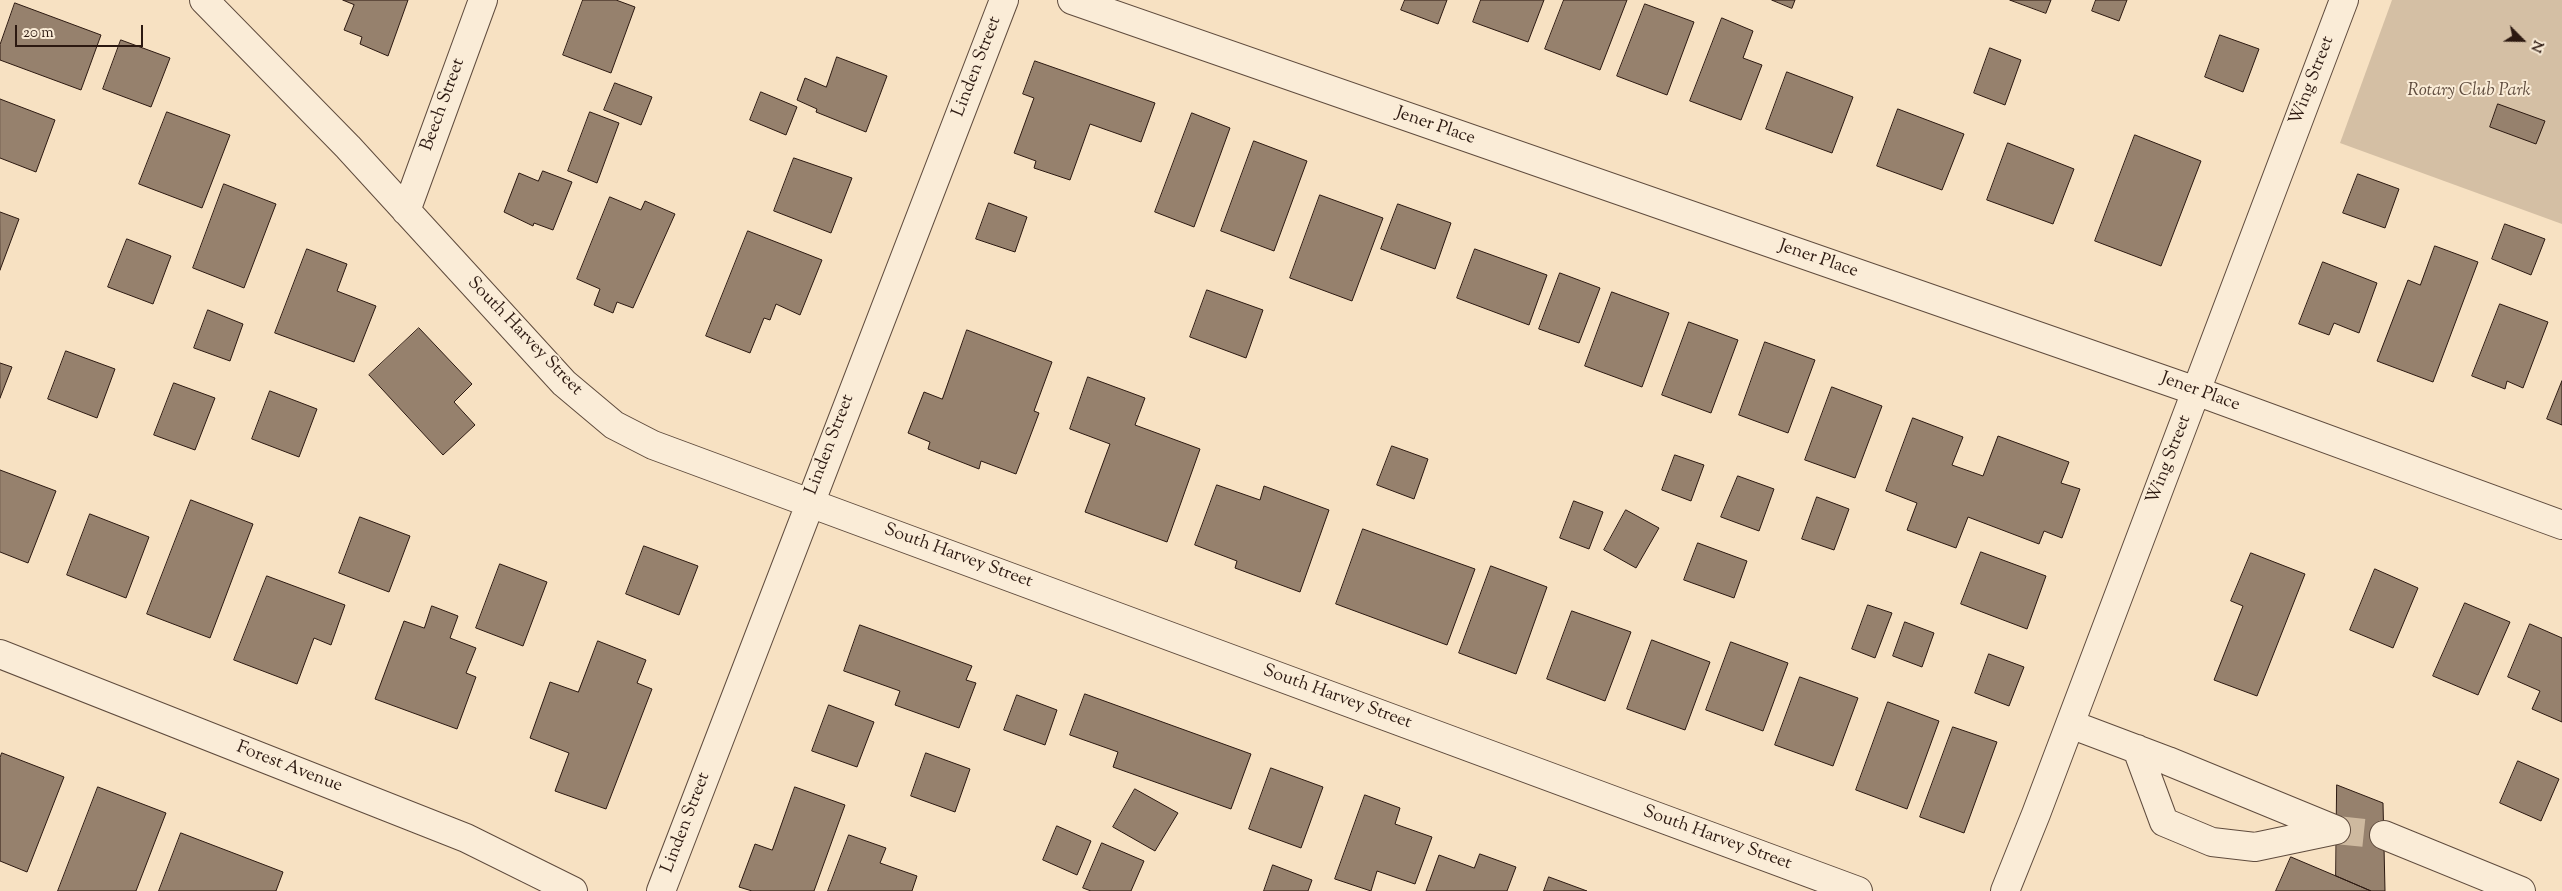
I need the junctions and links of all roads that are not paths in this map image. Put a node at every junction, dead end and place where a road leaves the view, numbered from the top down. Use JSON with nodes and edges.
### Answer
{"nodes":[{"id":1,"x":204,"y":0,"type":"edge"},
{"id":2,"x":483,"y":0,"type":"edge"},
{"id":3,"x":1004,"y":0,"type":"edge"},
{"id":4,"x":1072,"y":0,"type":"edge"},
{"id":5,"x":2344,"y":0,"type":"edge"},
{"id":6,"x":406,"y":211,"type":"junction"},
{"id":7,"x":2196,"y":391,"type":"junction"},
{"id":8,"x":809,"y":502,"type":"junction"},
{"id":9,"x":2562,"y":525,"type":"edge"},
{"id":10,"x":0,"y":654,"type":"edge"},
{"id":11,"x":2070,"y":724,"type":"junction"},
{"id":12,"x":2137,"y":749,"type":"junction"},
{"id":13,"x":2384,"y":835,"type":"tunnel mouth"},
{"id":14,"x":573,"y":891,"type":"edge"},
{"id":15,"x":661,"y":891,"type":"edge"},
{"id":16,"x":1858,"y":891,"type":"edge"},
{"id":17,"x":2005,"y":891,"type":"edge"},
{"id":18,"x":2521,"y":891,"type":"edge"}],
"edges":[{"from":1,"to":6,"type":"street","name":"South Harvey Street"},
{"from":2,"to":6,"type":"street","name":"Beech Street"},
{"from":3,"to":8,"type":"street","name":"Linden Street"},
{"from":4,"to":7,"type":"street","name":"Jener Place"},
{"from":5,"to":7,"type":"street","name":"Wing Street"},
{"from":6,"to":8,"type":"street","name":"South Harvey Street"},
{"from":7,"to":9,"type":"street","name":"Jener Place"},
{"from":7,"to":11,"type":"street","name":"Wing Street"},
{"from":8,"to":15,"type":"street","name":"Linden Street"},
{"from":8,"to":16,"type":"street","name":"South Harvey Street"},
{"from":10,"to":14,"type":"street","name":"Forest Avenue"},
{"from":11,"to":12,"type":"street"},
{"from":11,"to":17,"type":"street","name":"Wing Street"},
{"from":12,"to":12,"type":"street"},
{"from":13,"to":18,"type":"street"}]}
